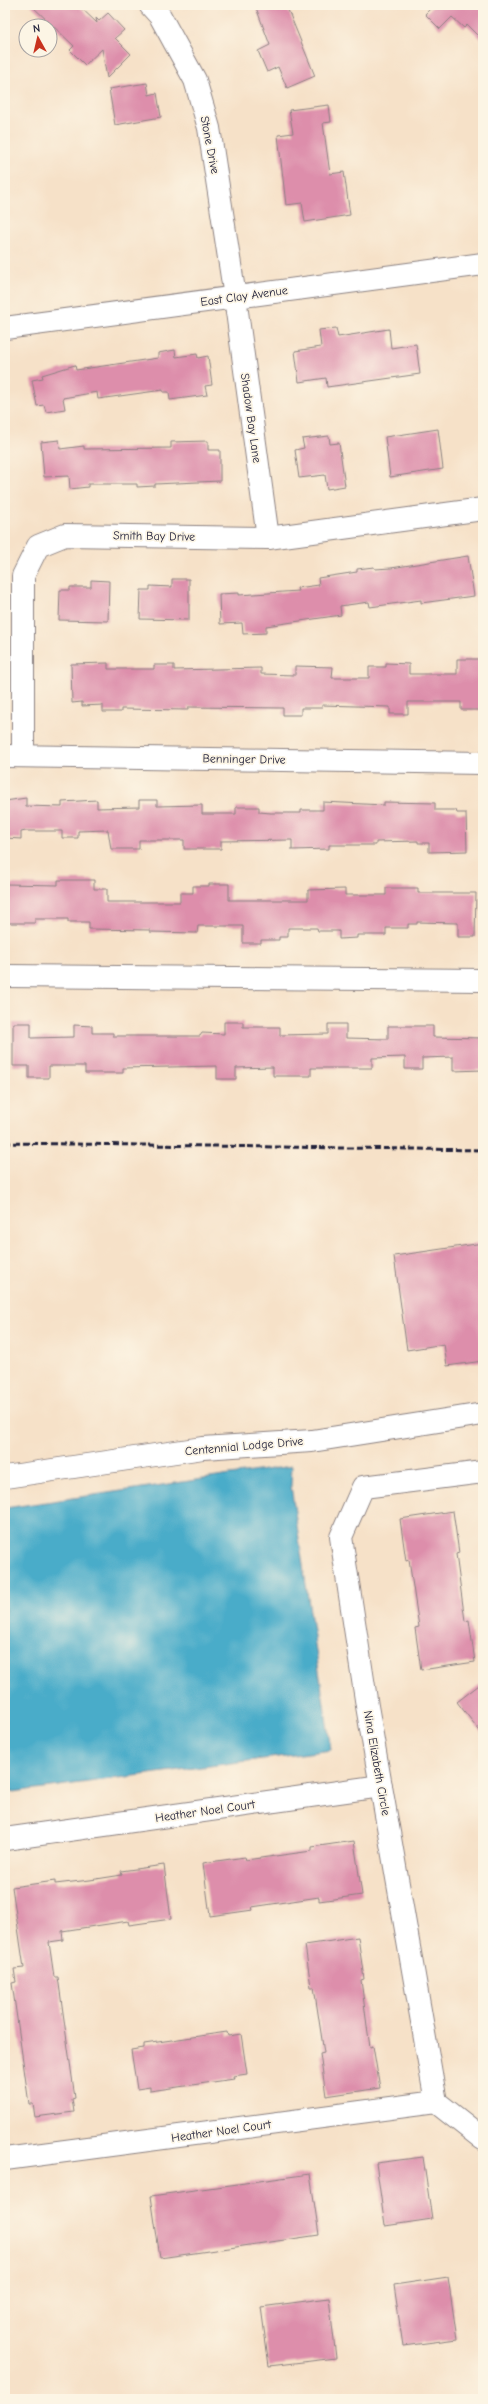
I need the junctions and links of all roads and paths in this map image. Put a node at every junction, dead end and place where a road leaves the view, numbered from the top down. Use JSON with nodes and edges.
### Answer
{"nodes":[{"id":1,"x":150,"y":5,"type":"edge"},
{"id":2,"x":483,"y":264,"type":"edge"},
{"id":3,"x":235,"y":297,"type":"junction"},
{"id":4,"x":5,"y":328,"type":"edge"},
{"id":5,"x":483,"y":509,"type":"edge"},
{"id":6,"x":268,"y":538,"type":"junction"},
{"id":7,"x":14,"y":756,"type":"edge"},
{"id":8,"x":483,"y":763,"type":"edge"},
{"id":9,"x":5,"y":976,"type":"edge"},
{"id":10,"x":483,"y":980,"type":"edge"},
{"id":11,"x":483,"y":1414,"type":"edge"},
{"id":12,"x":483,"y":1472,"type":"edge"},
{"id":13,"x":5,"y":1477,"type":"edge"},
{"id":14,"x":381,"y":1786,"type":"junction"},
{"id":15,"x":5,"y":1839,"type":"edge"},
{"id":16,"x":436,"y":2102,"type":"junction"},
{"id":17,"x":483,"y":2139,"type":"edge"},
{"id":18,"x":5,"y":2159,"type":"edge"}],
"edges":[{"from":1,"to":3,"type":"street","name":"Stone Drive"},
{"from":2,"to":3,"type":"street","name":"East Clay Avenue"},
{"from":3,"to":4,"type":"street","name":"East Clay Avenue"},
{"from":3,"to":6,"type":"street","name":"Shadow Bay Lane"},
{"from":5,"to":6,"type":"street","name":"Smith Bay Drive"},
{"from":6,"to":7,"type":"street","name":"Smith Bay Drive"},
{"from":7,"to":8,"type":"street","name":"Benninger Drive"},
{"from":9,"to":10,"type":"street"},
{"from":11,"to":13,"type":"street","name":"Centennial Lodge Drive"},
{"from":12,"to":14,"type":"street","name":"Nina Elizabeth Circle"},
{"from":14,"to":15,"type":"street","name":"Heather Noel Court"},
{"from":14,"to":16,"type":"street","name":"Nina Elizabeth Circle"},
{"from":16,"to":17,"type":"street"},
{"from":16,"to":18,"type":"street","name":"Heather Noel Court"}]}
